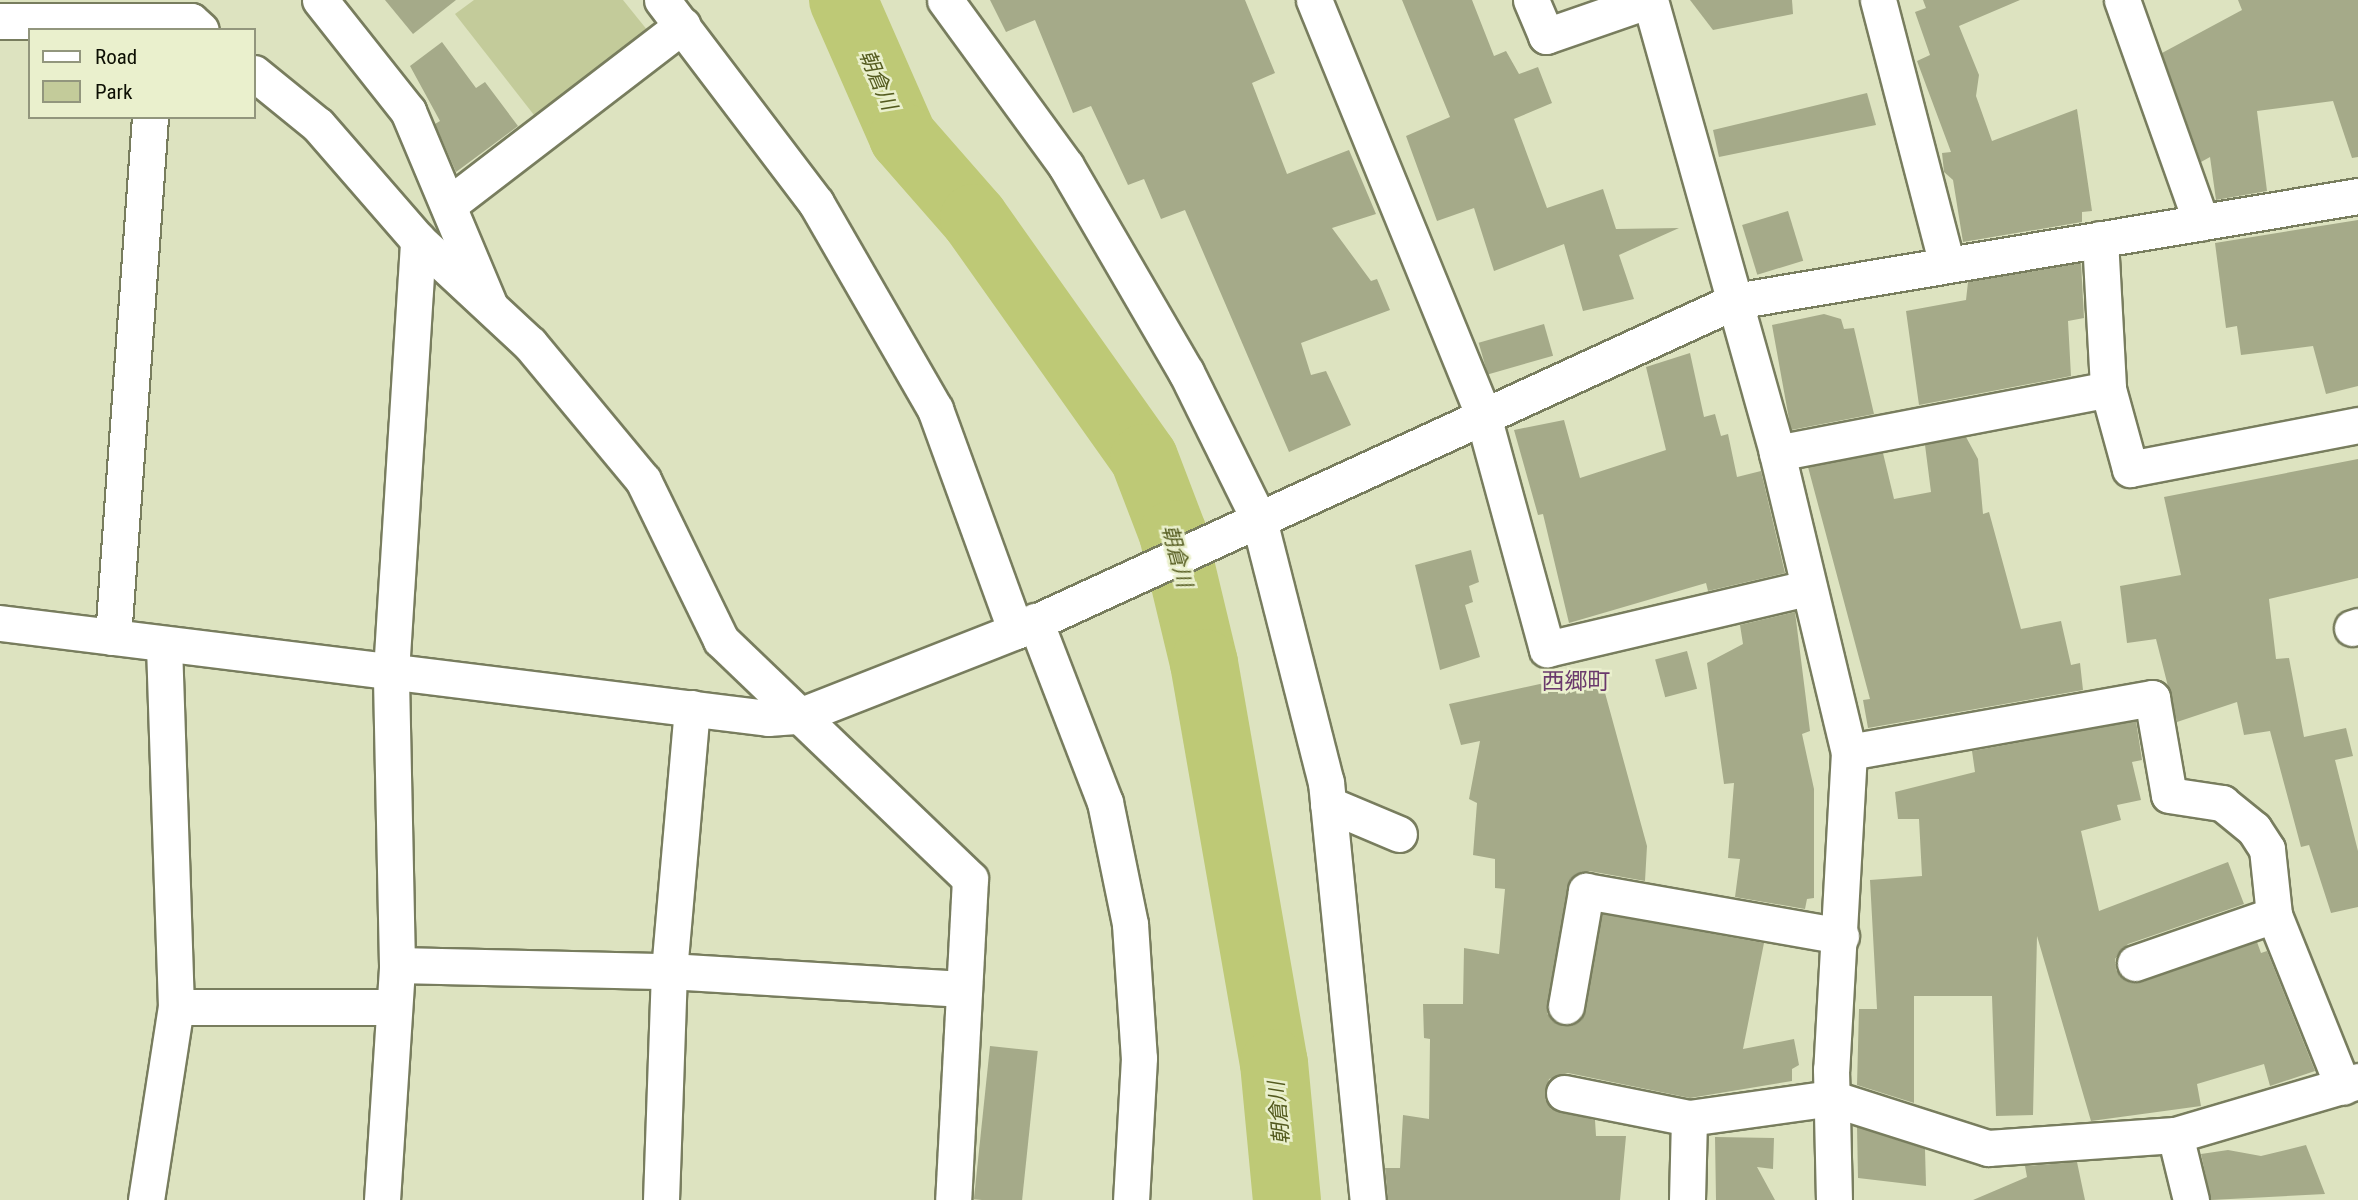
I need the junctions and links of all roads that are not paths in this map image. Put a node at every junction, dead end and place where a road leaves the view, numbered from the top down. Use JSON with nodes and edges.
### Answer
{"nodes":[{"id":1,"x":320,"y":0,"type":"edge"},
{"id":2,"x":945,"y":0,"type":"edge"},
{"id":3,"x":1314,"y":0,"type":"edge"},
{"id":4,"x":1531,"y":0,"type":"edge"},
{"id":5,"x":1650,"y":0,"type":"edge"},
{"id":6,"x":1878,"y":0,"type":"edge"},
{"id":7,"x":2122,"y":0,"type":"edge"},
{"id":8,"x":672,"y":12,"type":"edge"},
{"id":9,"x":0,"y":21,"type":"edge"},
{"id":10,"x":157,"y":26,"type":"edge"},
{"id":11,"x":199,"y":28,"type":"edge"},
{"id":12,"x":256,"y":75,"type":"edge"},
{"id":13,"x":150,"y":119,"type":"edge"},
{"id":14,"x":2358,"y":196,"type":"edge"},
{"id":15,"x":451,"y":203,"type":"junction"},
{"id":16,"x":2200,"y":222,"type":"junction"},
{"id":17,"x":2100,"y":239,"type":"junction"},
{"id":18,"x":418,"y":240,"type":"junction"},
{"id":19,"x":1947,"y":264,"type":"junction"},
{"id":20,"x":1735,"y":301,"type":"junction"},
{"id":21,"x":491,"y":310,"type":"junction"},
{"id":22,"x":2108,"y":389,"type":"junction"},
{"id":23,"x":1482,"y":412,"type":"junction"},
{"id":24,"x":2358,"y":425,"type":"edge"},
{"id":25,"x":1777,"y":453,"type":"junction"},
{"id":26,"x":1245,"y":525,"type":"junction"},
{"id":27,"x":1808,"y":588,"type":"junction"},
{"id":28,"x":1035,"y":621,"type":"junction"},
{"id":29,"x":0,"y":623,"type":"edge"},
{"id":30,"x":113,"y":637,"type":"junction"},
{"id":31,"x":164,"y":643,"type":"junction"},
{"id":32,"x":391,"y":672,"type":"junction"},
{"id":33,"x":692,"y":708,"type":"junction"},
{"id":34,"x":799,"y":716,"type":"junction"},
{"id":35,"x":1849,"y":752,"type":"junction"},
{"id":36,"x":1328,"y":804,"type":"junction"},
{"id":37,"x":1399,"y":834,"type":"dead end"},
{"id":38,"x":2274,"y":915,"type":"junction"},
{"id":39,"x":1841,"y":936,"type":"junction"},
{"id":40,"x":2135,"y":963,"type":"dead end"},
{"id":41,"x":397,"y":965,"type":"junction"},
{"id":42,"x":670,"y":971,"type":"junction"},
{"id":43,"x":963,"y":989,"type":"junction"},
{"id":44,"x":1566,"y":1006,"type":"dead end"},
{"id":45,"x":176,"y":1007,"type":"junction"},
{"id":46,"x":394,"y":1007,"type":"junction"},
{"id":47,"x":2350,"y":1084,"type":"edge"},
{"id":48,"x":1564,"y":1093,"type":"dead end"},
{"id":49,"x":1831,"y":1098,"type":"junction"},
{"id":50,"x":1689,"y":1118,"type":"junction"},
{"id":51,"x":2175,"y":1135,"type":"junction"},
{"id":52,"x":146,"y":1200,"type":"edge"},
{"id":53,"x":382,"y":1200,"type":"edge"},
{"id":54,"x":661,"y":1200,"type":"edge"},
{"id":55,"x":953,"y":1200,"type":"edge"},
{"id":56,"x":1132,"y":1200,"type":"edge"},
{"id":57,"x":1368,"y":1200,"type":"edge"},
{"id":58,"x":1688,"y":1200,"type":"edge"},
{"id":59,"x":1834,"y":1200,"type":"edge"},
{"id":60,"x":2191,"y":1200,"type":"edge"}],
"edges":[{"from":1,"to":15,"type":"street"},
{"from":2,"to":26,"type":"street"},
{"from":3,"to":23,"type":"street"},
{"from":4,"to":5,"type":"street"},
{"from":5,"to":20,"type":"street"},
{"from":6,"to":19,"type":"street"},
{"from":7,"to":16,"type":"street"},
{"from":8,"to":15,"type":"street"},
{"from":8,"to":28,"type":"street"},
{"from":9,"to":10,"type":"street"},
{"from":10,"to":11,"type":"street"},
{"from":12,"to":18,"type":"street"},
{"from":13,"to":30,"type":"street"},
{"from":14,"to":16,"type":"street"},
{"from":15,"to":21,"type":"street"},
{"from":16,"to":17,"type":"street"},
{"from":17,"to":19,"type":"street"},
{"from":17,"to":22,"type":"street"},
{"from":18,"to":21,"type":"street"},
{"from":18,"to":32,"type":"street"},
{"from":19,"to":20,"type":"street"},
{"from":20,"to":23,"type":"street"},
{"from":20,"to":25,"type":"street"},
{"from":21,"to":34,"type":"street"},
{"from":22,"to":24,"type":"street"},
{"from":22,"to":25,"type":"street"},
{"from":23,"to":26,"type":"street"},
{"from":23,"to":27,"type":"street"},
{"from":25,"to":27,"type":"street"},
{"from":26,"to":28,"type":"street"},
{"from":26,"to":36,"type":"street"},
{"from":27,"to":35,"type":"street"},
{"from":28,"to":34,"type":"street"},
{"from":28,"to":56,"type":"street"},
{"from":29,"to":30,"type":"street"},
{"from":30,"to":31,"type":"street"},
{"from":31,"to":32,"type":"street"},
{"from":31,"to":45,"type":"street"},
{"from":32,"to":33,"type":"street"},
{"from":32,"to":41,"type":"street"},
{"from":33,"to":34,"type":"street"},
{"from":33,"to":42,"type":"street"},
{"from":34,"to":43,"type":"street"},
{"from":35,"to":38,"type":"street"},
{"from":35,"to":39,"type":"street"},
{"from":36,"to":37,"type":"street"},
{"from":36,"to":57,"type":"street"},
{"from":38,"to":40,"type":"street"},
{"from":38,"to":47,"type":"street"},
{"from":39,"to":44,"type":"street"},
{"from":39,"to":49,"type":"street"},
{"from":41,"to":42,"type":"street"},
{"from":41,"to":46,"type":"street"},
{"from":42,"to":43,"type":"street"},
{"from":42,"to":54,"type":"street"},
{"from":43,"to":55,"type":"street"},
{"from":45,"to":46,"type":"street"},
{"from":45,"to":52,"type":"street"},
{"from":46,"to":53,"type":"street"},
{"from":47,"to":51,"type":"street"},
{"from":48,"to":50,"type":"street"},
{"from":49,"to":50,"type":"street"},
{"from":49,"to":51,"type":"street"},
{"from":49,"to":59,"type":"street"},
{"from":50,"to":58,"type":"street"},
{"from":51,"to":60,"type":"street"}]}
